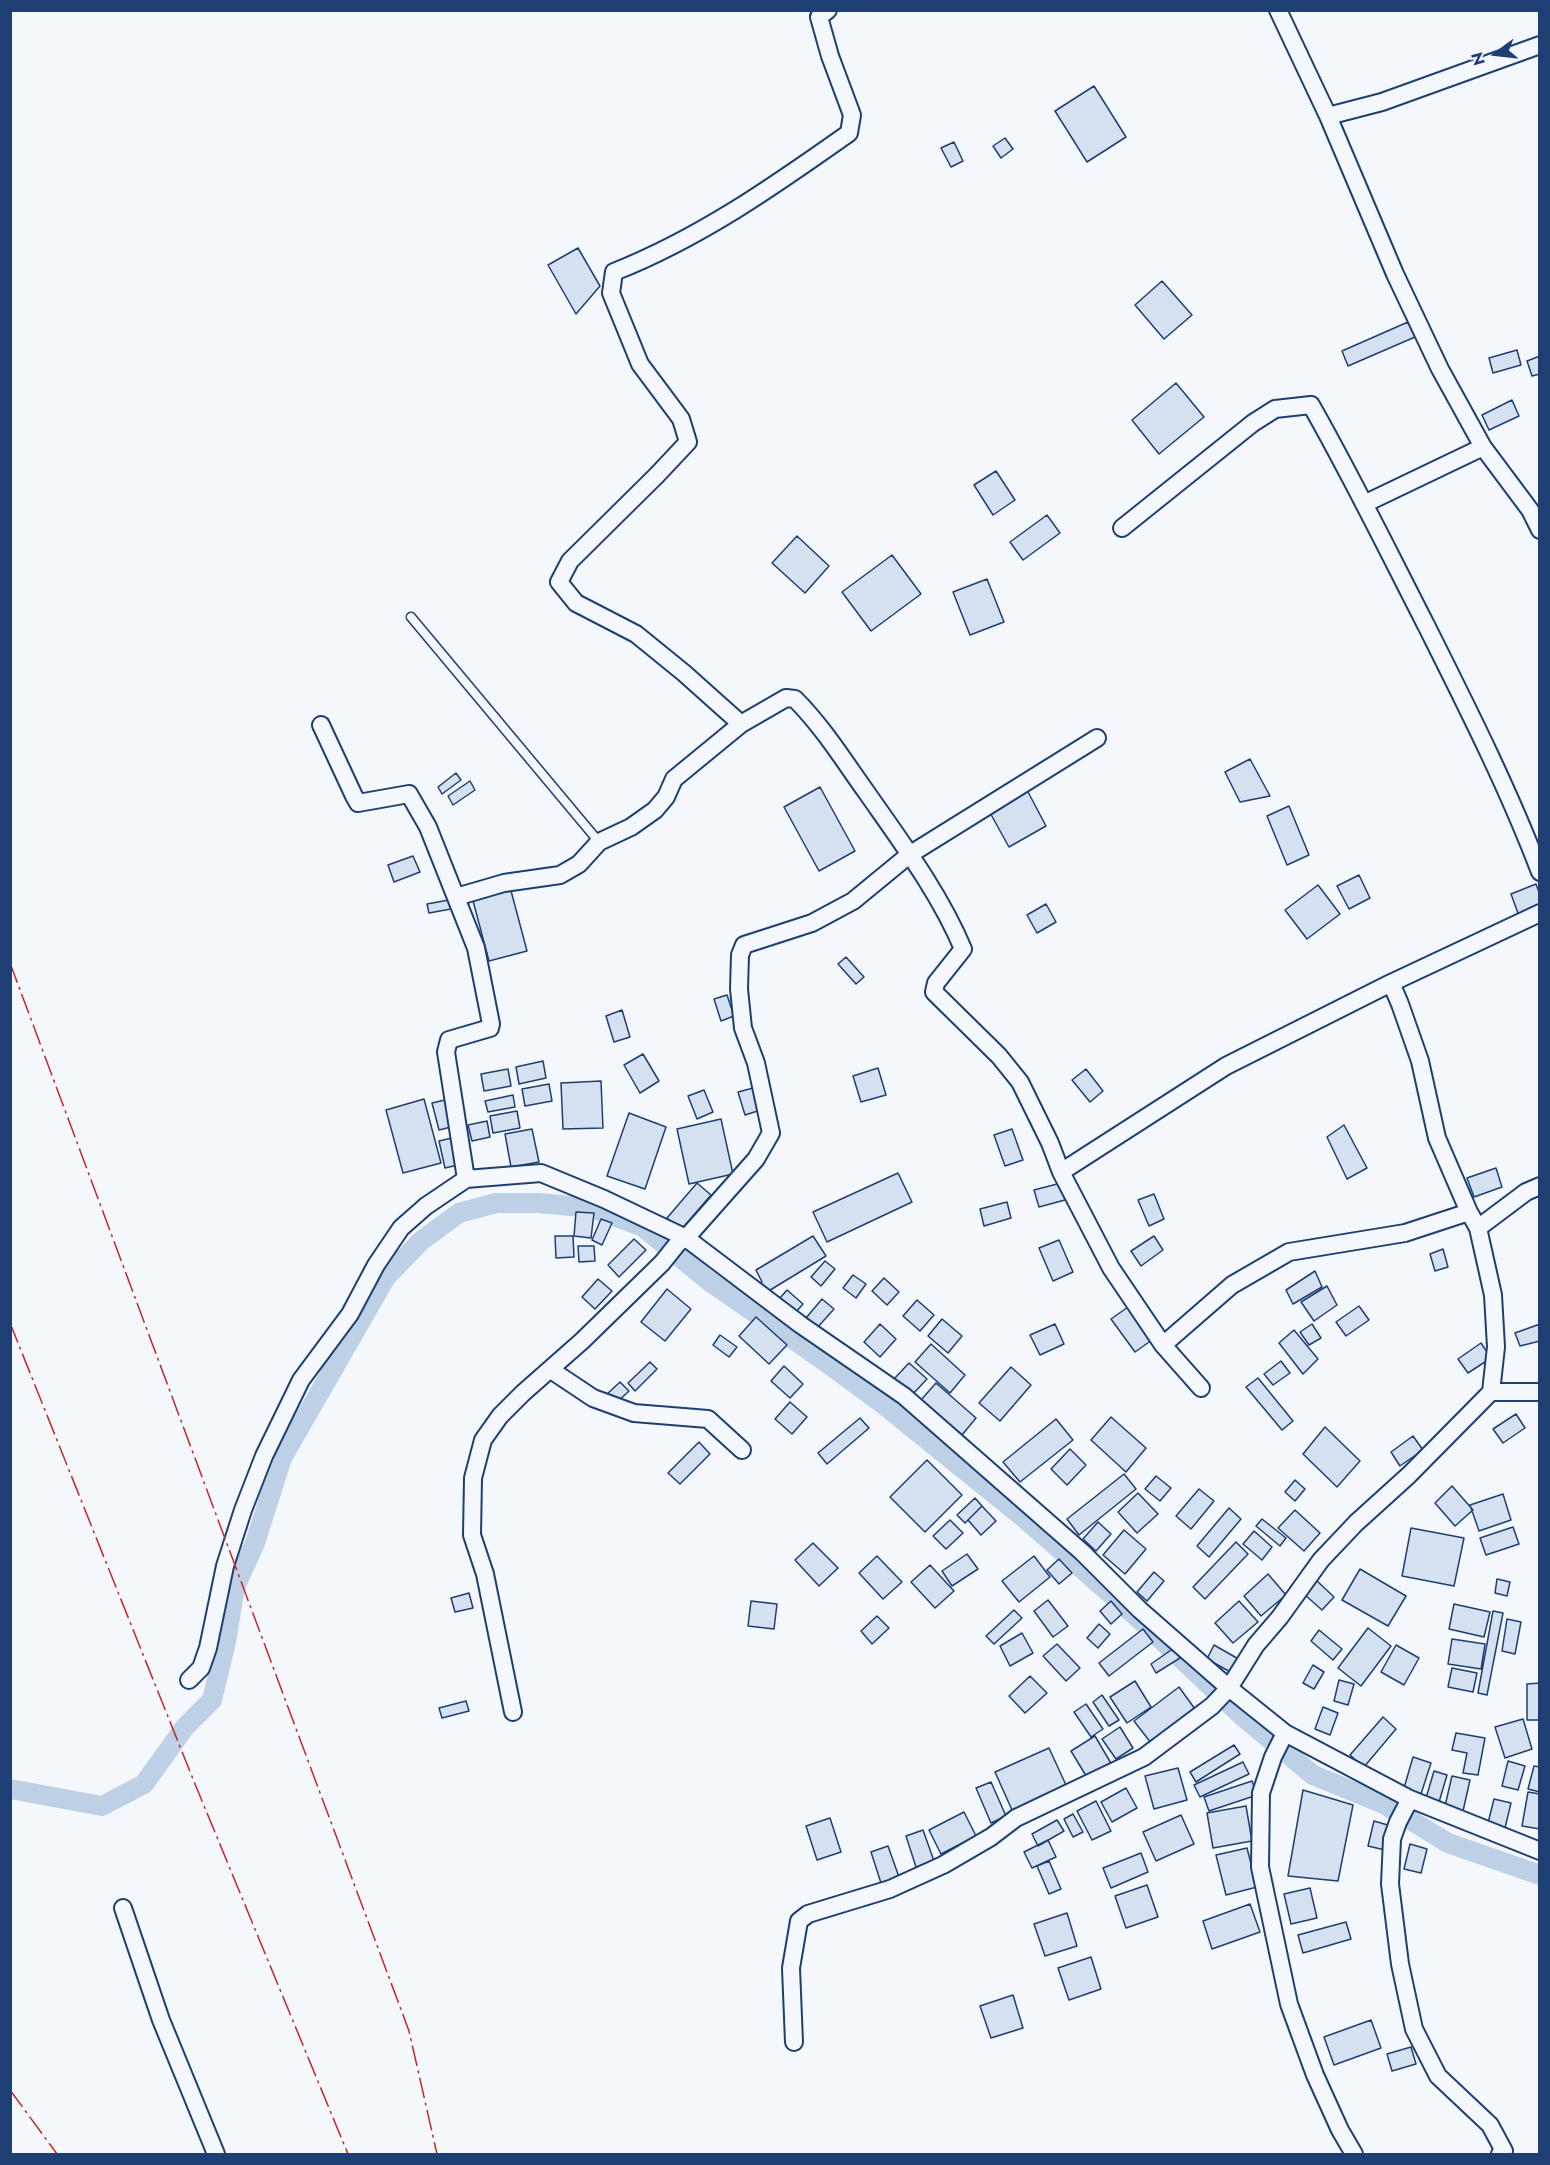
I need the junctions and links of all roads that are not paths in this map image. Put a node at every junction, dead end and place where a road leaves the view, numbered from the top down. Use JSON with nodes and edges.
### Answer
{"nodes":[{"id":1,"x":828,"y":10,"type":"edge"},
{"id":2,"x":1278,"y":10,"type":"edge"},
{"id":3,"x":1539,"y":45,"type":"edge"},
{"id":4,"x":1328,"y":116,"type":"junction"},
{"id":5,"x":1484,"y":447,"type":"junction"},
{"id":6,"x":1364,"y":504,"type":"junction"},
{"id":7,"x":1122,"y":528,"type":"dead end"},
{"id":8,"x":1539,"y":530,"type":"edge"},
{"id":9,"x":411,"y":616,"type":"dead end"},
{"id":10,"x":741,"y":724,"type":"junction"},
{"id":11,"x":321,"y":725,"type":"dead end"},
{"id":12,"x":1097,"y":738,"type":"dead end"},
{"id":13,"x":599,"y":842,"type":"junction"},
{"id":14,"x":909,"y":855,"type":"junction"},
{"id":15,"x":1539,"y":872,"type":"edge"},
{"id":16,"x":456,"y":897,"type":"junction"},
{"id":17,"x":1539,"y":914,"type":"edge"},
{"id":18,"x":1391,"y":983,"type":"junction"},
{"id":19,"x":1061,"y":1172,"type":"junction"},
{"id":20,"x":466,"y":1179,"type":"junction"},
{"id":21,"x":1539,"y":1186,"type":"edge"},
{"id":22,"x":1469,"y":1212,"type":"junction"},
{"id":23,"x":1478,"y":1228,"type":"junction"},
{"id":24,"x":682,"y":1240,"type":"junction"},
{"id":25,"x":1163,"y":1345,"type":"junction"},
{"id":26,"x":551,"y":1371,"type":"junction"},
{"id":27,"x":1201,"y":1388,"type":"dead end"},
{"id":28,"x":1491,"y":1392,"type":"junction"},
{"id":29,"x":1539,"y":1393,"type":"edge"},
{"id":30,"x":742,"y":1450,"type":"dead end"},
{"id":31,"x":189,"y":1680,"type":"dead end"},
{"id":32,"x":1222,"y":1696,"type":"junction"},
{"id":33,"x":513,"y":1712,"type":"dead end"},
{"id":34,"x":1283,"y":1736,"type":"junction"},
{"id":35,"x":1409,"y":1802,"type":"junction"},
{"id":36,"x":1539,"y":1851,"type":"edge"},
{"id":37,"x":123,"y":1908,"type":"dead end"},
{"id":38,"x":794,"y":2042,"type":"dead end"},
{"id":39,"x":216,"y":2154,"type":"edge"},
{"id":40,"x":1354,"y":2154,"type":"edge"},
{"id":41,"x":1500,"y":2154,"type":"edge"}],
"edges":[{"from":1,"to":10,"type":"street"},
{"from":2,"to":4,"type":"street"},
{"from":3,"to":4,"type":"street"},
{"from":4,"to":5,"type":"street"},
{"from":5,"to":6,"type":"street"},
{"from":5,"to":8,"type":"street"},
{"from":6,"to":7,"type":"street"},
{"from":6,"to":15,"type":"street"},
{"from":9,"to":13,"type":"lane"},
{"from":10,"to":13,"type":"street"},
{"from":10,"to":14,"type":"street"},
{"from":11,"to":16,"type":"street"},
{"from":12,"to":14,"type":"street"},
{"from":13,"to":16,"type":"street"},
{"from":14,"to":19,"type":"street"},
{"from":14,"to":24,"type":"street"},
{"from":16,"to":20,"type":"street"},
{"from":17,"to":18,"type":"street"},
{"from":18,"to":19,"type":"street"},
{"from":18,"to":22,"type":"street"},
{"from":19,"to":25,"type":"street"},
{"from":20,"to":24,"type":"street"},
{"from":20,"to":31,"type":"street"},
{"from":21,"to":23,"type":"street"},
{"from":22,"to":23,"type":"street"},
{"from":22,"to":25,"type":"street"},
{"from":23,"to":28,"type":"street"},
{"from":24,"to":26,"type":"street"},
{"from":24,"to":32,"type":"street"},
{"from":25,"to":27,"type":"street"},
{"from":26,"to":30,"type":"street"},
{"from":26,"to":33,"type":"street"},
{"from":28,"to":29,"type":"street"},
{"from":28,"to":32,"type":"street"},
{"from":32,"to":34,"type":"street"},
{"from":32,"to":38,"type":"street"},
{"from":34,"to":35,"type":"street"},
{"from":34,"to":40,"type":"street"},
{"from":35,"to":36,"type":"street"},
{"from":35,"to":41,"type":"street"},
{"from":37,"to":39,"type":"street"}]}
